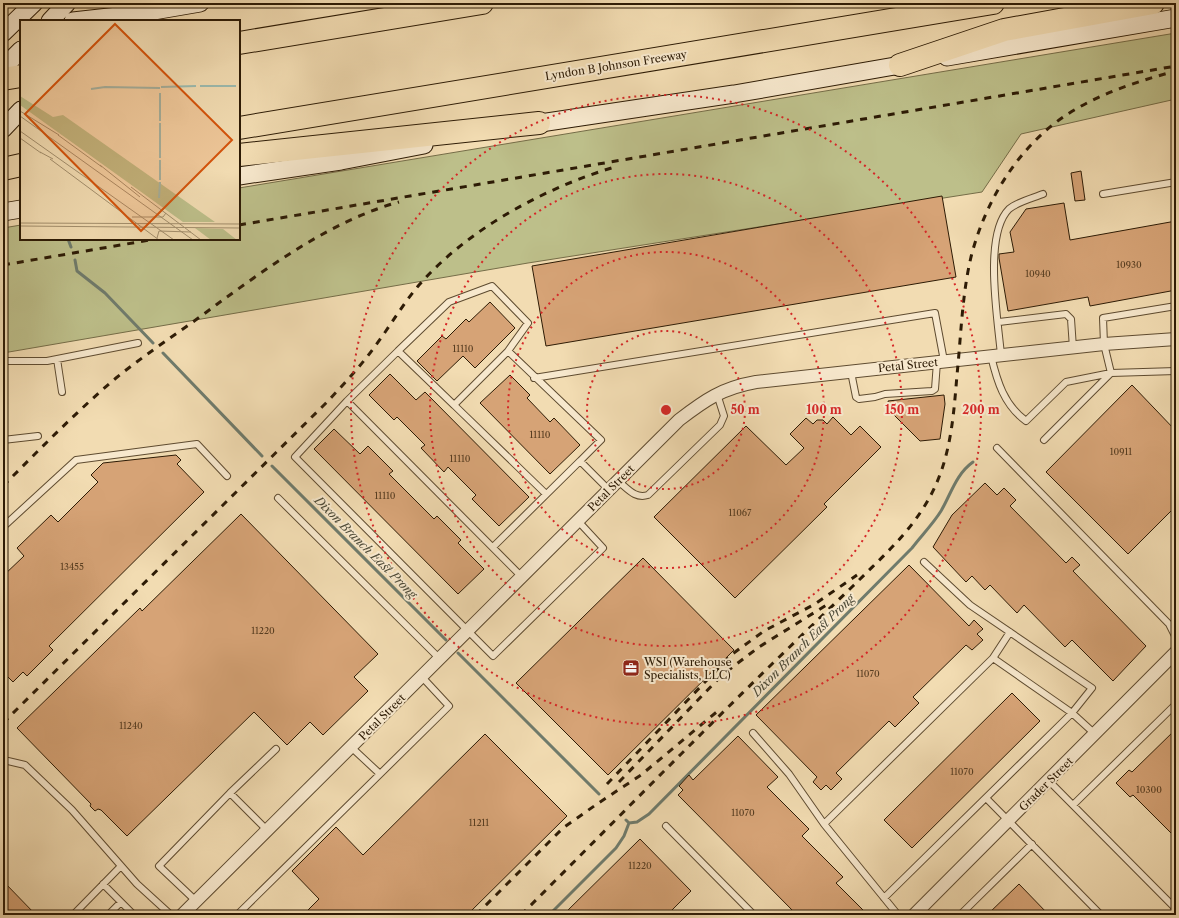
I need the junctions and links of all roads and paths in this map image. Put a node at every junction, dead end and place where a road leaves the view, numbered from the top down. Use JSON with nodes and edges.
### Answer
{"nodes":[{"id":1,"x":34,"y":3,"type":"edge"},
{"id":2,"x":67,"y":3,"type":"edge"},
{"id":3,"x":200,"y":3,"type":"edge"},
{"id":4,"x":482,"y":3,"type":"edge"},
{"id":5,"x":993,"y":3,"type":"edge"},
{"id":6,"x":1152,"y":3,"type":"edge"},
{"id":7,"x":130,"y":12,"type":"edge"},
{"id":8,"x":1176,"y":18,"type":"edge"},
{"id":9,"x":51,"y":20,"type":"edge"},
{"id":10,"x":79,"y":20,"type":"edge"},
{"id":11,"x":9,"y":29,"type":"edge"},
{"id":12,"x":240,"y":42,"type":"edge"},
{"id":13,"x":20,"y":51,"type":"edge"},
{"id":14,"x":900,"y":65,"type":"junction"},
{"id":15,"x":3,"y":68,"type":"edge"},
{"id":16,"x":20,"y":76,"type":"edge"},
{"id":17,"x":3,"y":79,"type":"edge"},
{"id":18,"x":20,"y":111,"type":"edge"},
{"id":19,"x":539,"y":122,"type":"junction"},
{"id":20,"x":240,"y":128,"type":"edge"},
{"id":21,"x":3,"y":129,"type":"edge"},
{"id":22,"x":240,"y":155,"type":"edge"},
{"id":23,"x":20,"y":165,"type":"edge"},
{"id":24,"x":3,"y":169,"type":"edge"},
{"id":25,"x":240,"y":176,"type":"edge"},
{"id":26,"x":1176,"y":182,"type":"edge"},
{"id":27,"x":1043,"y":194,"type":"dead end"},
{"id":28,"x":1103,"y":194,"type":"dead end"},
{"id":29,"x":20,"y":209,"type":"edge"},
{"id":30,"x":3,"y":212,"type":"edge"},
{"id":31,"x":1176,"y":306,"type":"edge"},
{"id":32,"x":998,"y":322,"type":"junction"},
{"id":33,"x":1176,"y":339,"type":"edge"},
{"id":34,"x":138,"y":343,"type":"dead end"},
{"id":35,"x":1104,"y":344,"type":"junction"},
{"id":36,"x":1073,"y":348,"type":"junction"},
{"id":37,"x":398,"y":351,"type":"junction"},
{"id":38,"x":508,"y":351,"type":"junction"},
{"id":39,"x":996,"y":356,"type":"junction"},
{"id":40,"x":57,"y":359,"type":"junction"},
{"id":41,"x":3,"y":361,"type":"edge"},
{"id":42,"x":940,"y":362,"type":"junction"},
{"id":43,"x":1176,"y":371,"type":"edge"},
{"id":44,"x":851,"y":372,"type":"junction"},
{"id":45,"x":1110,"y":373,"type":"junction"},
{"id":46,"x":534,"y":378,"type":"junction"},
{"id":47,"x":62,"y":392,"type":"dead end"},
{"id":48,"x":717,"y":394,"type":"junction"},
{"id":49,"x":347,"y":401,"type":"junction"},
{"id":50,"x":454,"y":405,"type":"junction"},
{"id":51,"x":38,"y":436,"type":"dead end"},
{"id":52,"x":3,"y":440,"type":"edge"},
{"id":53,"x":1044,"y":440,"type":"dead end"},
{"id":54,"x":997,"y":448,"type":"dead end"},
{"id":55,"x":580,"y":461,"type":"junction"},
{"id":56,"x":227,"y":476,"type":"dead end"},
{"id":57,"x":618,"y":481,"type":"junction"},
{"id":58,"x":609,"y":490,"type":"junction"},
{"id":59,"x":546,"y":494,"type":"junction"},
{"id":60,"x":278,"y":498,"type":"dead end"},
{"id":61,"x":578,"y":521,"type":"junction"},
{"id":62,"x":3,"y":527,"type":"edge"},
{"id":63,"x":493,"y":547,"type":"junction"},
{"id":64,"x":924,"y":562,"type":"dead end"},
{"id":65,"x":522,"y":577,"type":"junction"},
{"id":66,"x":468,"y":631,"type":"junction"},
{"id":67,"x":1010,"y":632,"type":"junction"},
{"id":68,"x":1176,"y":638,"type":"edge"},
{"id":69,"x":1176,"y":652,"type":"edge"},
{"id":70,"x":993,"y":658,"type":"junction"},
{"id":71,"x":440,"y":659,"type":"junction"},
{"id":72,"x":422,"y":677,"type":"junction"},
{"id":73,"x":1176,"y":704,"type":"edge"},
{"id":74,"x":1072,"y":713,"type":"junction"},
{"id":75,"x":753,"y":733,"type":"dead end"},
{"id":76,"x":1095,"y":734,"type":"junction"},
{"id":77,"x":351,"y":747,"type":"junction"},
{"id":78,"x":276,"y":749,"type":"dead end"},
{"id":79,"x":3,"y":762,"type":"edge"},
{"id":80,"x":380,"y":774,"type":"junction"},
{"id":81,"x":1049,"y":781,"type":"junction"},
{"id":82,"x":230,"y":793,"type":"junction"},
{"id":83,"x":986,"y":798,"type":"junction"},
{"id":84,"x":1073,"y":804,"type":"junction"},
{"id":85,"x":1009,"y":820,"type":"junction"},
{"id":86,"x":824,"y":824,"type":"junction"},
{"id":87,"x":666,"y":826,"type":"dead end"},
{"id":88,"x":267,"y":830,"type":"junction"},
{"id":89,"x":1032,"y":844,"type":"junction"},
{"id":90,"x":121,"y":866,"type":"junction"},
{"id":91,"x":103,"y":884,"type":"junction"},
{"id":92,"x":884,"y":898,"type":"junction"},
{"id":93,"x":121,"y":902,"type":"junction"},
{"id":94,"x":1176,"y":909,"type":"edge"},
{"id":95,"x":190,"y":910,"type":"edge"},
{"id":96,"x":73,"y":915,"type":"edge"},
{"id":97,"x":108,"y":915,"type":"edge"},
{"id":98,"x":134,"y":915,"type":"edge"},
{"id":99,"x":171,"y":915,"type":"edge"},
{"id":100,"x":237,"y":915,"type":"edge"},
{"id":101,"x":754,"y":915,"type":"edge"},
{"id":102,"x":898,"y":915,"type":"edge"},
{"id":103,"x":914,"y":915,"type":"edge"},
{"id":104,"x":960,"y":915,"type":"edge"},
{"id":105,"x":1101,"y":915,"type":"edge"}],
"edges":[{"from":1,"to":11,"type":"main road"},
{"from":2,"to":9,"type":"main road"},
{"from":3,"to":7,"type":"main road"},
{"from":4,"to":12,"type":"highway"},
{"from":5,"to":20,"type":"highway","name":"Lyndon B Johnson Freeway"},
{"from":6,"to":14,"type":"highway"},
{"from":7,"to":10,"type":"main road"},
{"from":8,"to":14,"type":"main road"},
{"from":13,"to":15,"type":"main road"},
{"from":14,"to":19,"type":"main road"},
{"from":16,"to":17,"type":"highway"},
{"from":18,"to":21,"type":"main road"},
{"from":19,"to":22,"type":"highway"},
{"from":19,"to":25,"type":"main road"},
{"from":23,"to":24,"type":"highway"},
{"from":26,"to":28,"type":"lane"},
{"from":27,"to":32,"type":"lane"},
{"from":29,"to":30,"type":"main road"},
{"from":31,"to":35,"type":"lane"},
{"from":32,"to":36,"type":"lane"},
{"from":32,"to":39,"type":"lane"},
{"from":33,"to":35,"type":"street","name":"Petal Street"},
{"from":34,"to":40,"type":"lane"},
{"from":35,"to":36,"type":"street","name":"Petal Street"},
{"from":35,"to":45,"type":"lane"},
{"from":36,"to":39,"type":"street","name":"Petal Street"},
{"from":37,"to":38,"type":"lane"},
{"from":37,"to":49,"type":"lane"},
{"from":37,"to":50,"type":"lane"},
{"from":38,"to":46,"type":"lane"},
{"from":38,"to":50,"type":"lane"},
{"from":39,"to":42,"type":"street","name":"Petal Street"},
{"from":39,"to":45,"type":"lane"},
{"from":40,"to":41,"type":"lane"},
{"from":40,"to":47,"type":"lane"},
{"from":42,"to":44,"type":"street","name":"Petal Street"},
{"from":42,"to":44,"type":"lane"},
{"from":42,"to":46,"type":"lane"},
{"from":43,"to":45,"type":"lane"},
{"from":44,"to":48,"type":"street","name":"Petal Street"},
{"from":45,"to":53,"type":"lane"},
{"from":46,"to":55,"type":"lane"},
{"from":48,"to":57,"type":"street","name":"Petal Street"},
{"from":48,"to":57,"type":"lane"},
{"from":49,"to":63,"type":"lane"},
{"from":49,"to":66,"type":"lane"},
{"from":50,"to":59,"type":"lane"},
{"from":51,"to":52,"type":"lane"},
{"from":54,"to":68,"type":"lane"},
{"from":55,"to":58,"type":"lane"},
{"from":55,"to":59,"type":"lane"},
{"from":56,"to":62,"type":"lane"},
{"from":57,"to":58,"type":"street","name":"Petal Street"},
{"from":58,"to":61,"type":"street","name":"Petal Street"},
{"from":59,"to":63,"type":"lane"},
{"from":60,"to":71,"type":"lane"},
{"from":61,"to":65,"type":"street","name":"Petal Street"},
{"from":61,"to":66,"type":"lane"},
{"from":63,"to":65,"type":"lane"},
{"from":64,"to":67,"type":"lane"},
{"from":65,"to":66,"type":"street","name":"Petal Street"},
{"from":66,"to":71,"type":"street","name":"Petal Street"},
{"from":67,"to":70,"type":"lane"},
{"from":67,"to":74,"type":"lane"},
{"from":69,"to":76,"type":"street","name":"Grader Street"},
{"from":70,"to":74,"type":"lane"},
{"from":70,"to":86,"type":"lane"},
{"from":71,"to":72,"type":"street","name":"Petal Street"},
{"from":72,"to":77,"type":"street","name":"Petal Street"},
{"from":72,"to":80,"type":"lane"},
{"from":73,"to":84,"type":"lane"},
{"from":74,"to":76,"type":"lane"},
{"from":74,"to":83,"type":"lane"},
{"from":75,"to":86,"type":"lane"},
{"from":76,"to":81,"type":"street","name":"Grader Street"},
{"from":77,"to":80,"type":"lane"},
{"from":77,"to":88,"type":"street","name":"Petal Street"},
{"from":78,"to":82,"type":"lane"},
{"from":79,"to":90,"type":"lane"},
{"from":80,"to":100,"type":"lane"},
{"from":81,"to":84,"type":"lane"},
{"from":81,"to":85,"type":"street","name":"Grader Street"},
{"from":82,"to":88,"type":"lane"},
{"from":82,"to":95,"type":"lane"},
{"from":83,"to":85,"type":"lane"},
{"from":83,"to":92,"type":"lane"},
{"from":84,"to":94,"type":"lane"},
{"from":85,"to":89,"type":"lane"},
{"from":85,"to":103,"type":"street","name":"Grader Street"},
{"from":86,"to":92,"type":"lane"},
{"from":87,"to":101,"type":"lane"},
{"from":88,"to":95,"type":"street","name":"Petal Street"},
{"from":89,"to":104,"type":"lane"},
{"from":89,"to":105,"type":"lane"},
{"from":90,"to":91,"type":"lane"},
{"from":90,"to":99,"type":"lane"},
{"from":91,"to":93,"type":"lane"},
{"from":91,"to":96,"type":"lane"},
{"from":92,"to":102,"type":"lane"},
{"from":93,"to":97,"type":"lane"},
{"from":93,"to":98,"type":"lane"}]}
